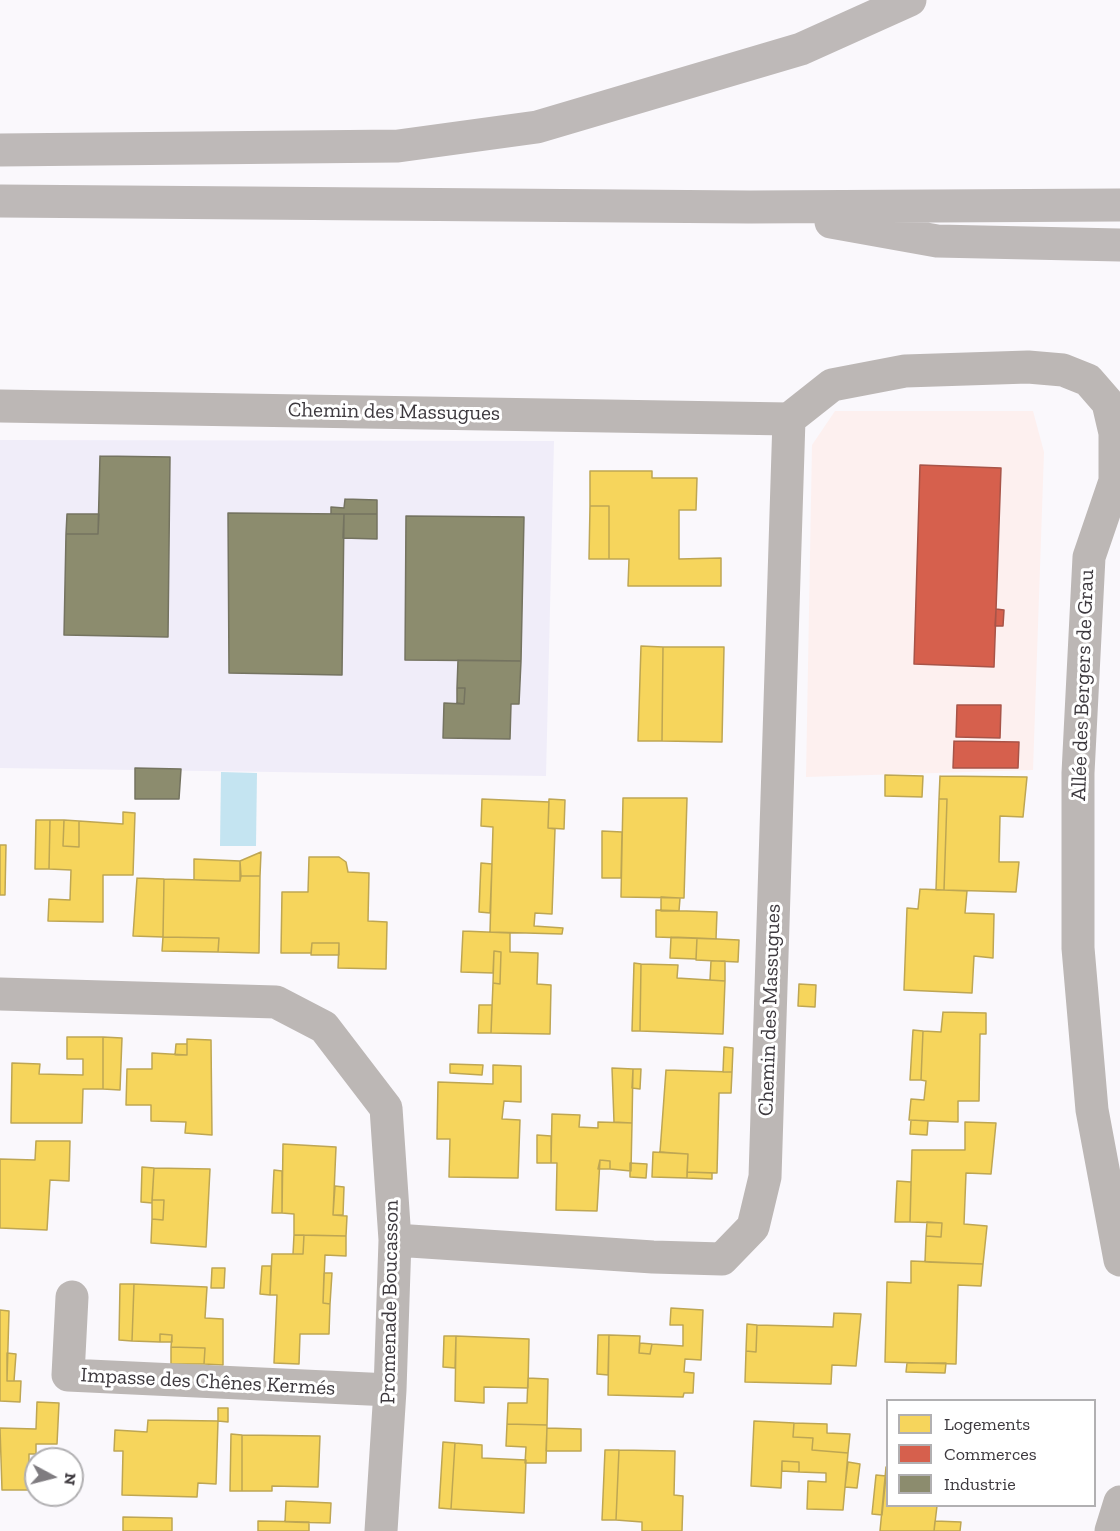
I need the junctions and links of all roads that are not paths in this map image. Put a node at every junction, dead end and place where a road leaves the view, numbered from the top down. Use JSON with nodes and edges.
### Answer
{"nodes":[{"id":1,"x":910,"y":0,"type":"edge"},
{"id":2,"x":0,"y":150,"type":"edge"},
{"id":3,"x":0,"y":201,"type":"edge"},
{"id":4,"x":1120,"y":205,"type":"edge"},
{"id":5,"x":750,"y":207,"type":"junction"},
{"id":6,"x":1120,"y":245,"type":"edge"},
{"id":7,"x":0,"y":406,"type":"edge"},
{"id":8,"x":789,"y":419,"type":"junction"},
{"id":9,"x":0,"y":994,"type":"edge"},
{"id":10,"x":395,"y":1240,"type":"junction"},
{"id":11,"x":1120,"y":1260,"type":"edge"},
{"id":12,"x":72,"y":1297,"type":"dead end"},
{"id":13,"x":390,"y":1390,"type":"junction"},
{"id":14,"x":1120,"y":1502,"type":"edge"},
{"id":15,"x":381,"y":1531,"type":"edge"},
{"id":16,"x":1112,"y":1531,"type":"edge"}],
"edges":[{"from":1,"to":2,"type":"main road"},
{"from":3,"to":5,"type":"main road"},
{"from":4,"to":5,"type":"main road"},
{"from":5,"to":6,"type":"main road"},
{"from":7,"to":8,"type":"street","name":"Chemin des Massugues"},
{"from":8,"to":10,"type":"street","name":"Chemin des Massugues"},
{"from":8,"to":11,"type":"street","name":"Allée des Bergers de Grau"},
{"from":9,"to":10,"type":"street","name":"Promenade Boucasson"},
{"from":10,"to":13,"type":"street","name":"Promenade Boucasson"},
{"from":12,"to":13,"type":"street","name":"Impasse des Chênes Kermés"},
{"from":13,"to":15,"type":"street","name":"Promenade Boucasson"},
{"from":14,"to":16,"type":"street"}]}
